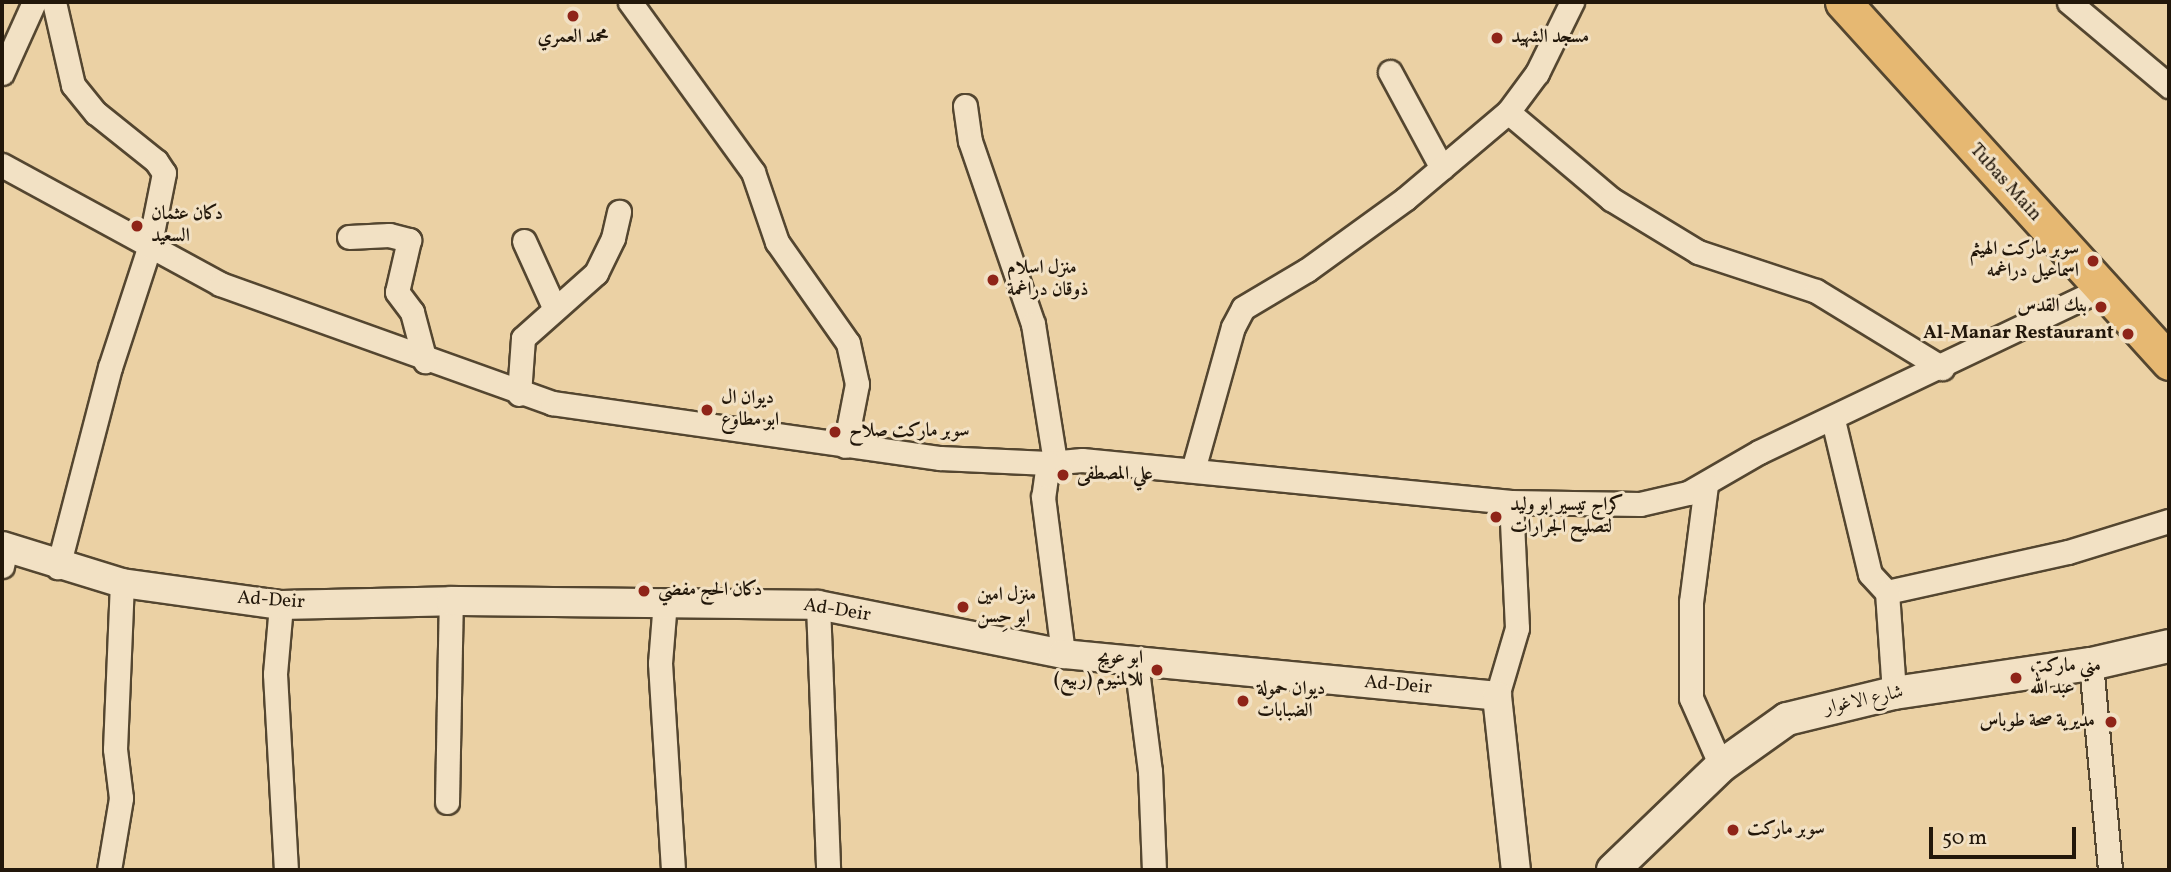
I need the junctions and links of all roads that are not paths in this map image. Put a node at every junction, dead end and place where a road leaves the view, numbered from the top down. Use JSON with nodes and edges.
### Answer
{"nodes":[{"id":1,"x":34,"y":2,"type":"edge"},
{"id":2,"x":54,"y":2,"type":"edge"},
{"id":3,"x":629,"y":2,"type":"edge"},
{"id":4,"x":1572,"y":2,"type":"edge"},
{"id":5,"x":1843,"y":2,"type":"edge"},
{"id":6,"x":2069,"y":2,"type":"edge"},
{"id":7,"x":1390,"y":72,"type":"dead end"},
{"id":8,"x":2,"y":73,"type":"edge"},
{"id":9,"x":2169,"y":86,"type":"edge"},
{"id":10,"x":965,"y":106,"type":"dead end"},
{"id":11,"x":1508,"y":112,"type":"junction"},
{"id":12,"x":2,"y":164,"type":"edge"},
{"id":13,"x":1442,"y":168,"type":"junction"},
{"id":14,"x":619,"y":212,"type":"dead end"},
{"id":15,"x":349,"y":237,"type":"dead end"},
{"id":16,"x":524,"y":241,"type":"dead end"},
{"id":17,"x":149,"y":248,"type":"junction"},
{"id":18,"x":2101,"y":289,"type":"junction"},
{"id":19,"x":554,"y":307,"type":"junction"},
{"id":20,"x":425,"y":361,"type":"junction"},
{"id":21,"x":2169,"y":362,"type":"edge"},
{"id":22,"x":1942,"y":368,"type":"junction"},
{"id":23,"x":519,"y":394,"type":"junction"},
{"id":24,"x":1833,"y":420,"type":"junction"},
{"id":25,"x":845,"y":446,"type":"junction"},
{"id":26,"x":1051,"y":462,"type":"junction"},
{"id":27,"x":1193,"y":470,"type":"junction"},
{"id":28,"x":1706,"y":485,"type":"junction"},
{"id":29,"x":1511,"y":502,"type":"junction"},
{"id":30,"x":2169,"y":521,"type":"edge"},
{"id":31,"x":3,"y":553,"type":"edge"},
{"id":32,"x":58,"y":566,"type":"junction"},
{"id":33,"x":122,"y":583,"type":"junction"},
{"id":34,"x":1888,"y":592,"type":"junction"},
{"id":35,"x":451,"y":601,"type":"junction"},
{"id":36,"x":665,"y":601,"type":"junction"},
{"id":37,"x":281,"y":605,"type":"junction"},
{"id":38,"x":818,"y":605,"type":"junction"},
{"id":39,"x":2169,"y":646,"type":"edge"},
{"id":40,"x":1063,"y":654,"type":"junction"},
{"id":41,"x":1136,"y":662,"type":"junction"},
{"id":42,"x":2091,"y":664,"type":"junction"},
{"id":43,"x":1894,"y":693,"type":"junction"},
{"id":44,"x":1497,"y":696,"type":"junction"},
{"id":45,"x":1721,"y":766,"type":"junction"},
{"id":46,"x":447,"y":803,"type":"dead end"},
{"id":47,"x":1625,"y":865,"type":"edge"},
{"id":48,"x":109,"y":870,"type":"edge"},
{"id":49,"x":286,"y":870,"type":"edge"},
{"id":50,"x":673,"y":870,"type":"edge"},
{"id":51,"x":828,"y":870,"type":"edge"},
{"id":52,"x":1154,"y":870,"type":"edge"},
{"id":53,"x":1516,"y":870,"type":"edge"},
{"id":54,"x":2110,"y":870,"type":"edge"}],
"edges":[{"from":1,"to":8,"type":"street"},
{"from":2,"to":17,"type":"street"},
{"from":3,"to":25,"type":"street"},
{"from":4,"to":11,"type":"street"},
{"from":5,"to":18,"type":"main road","name":"Tubas Main"},
{"from":6,"to":9,"type":"street"},
{"from":7,"to":13,"type":"street"},
{"from":10,"to":26,"type":"street"},
{"from":11,"to":13,"type":"street"},
{"from":11,"to":22,"type":"street"},
{"from":12,"to":17,"type":"street"},
{"from":13,"to":27,"type":"street"},
{"from":14,"to":19,"type":"street"},
{"from":15,"to":20,"type":"street"},
{"from":16,"to":19,"type":"street"},
{"from":17,"to":20,"type":"street"},
{"from":17,"to":32,"type":"street"},
{"from":18,"to":21,"type":"main road","name":"Tubas Main"},
{"from":18,"to":22,"type":"street"},
{"from":19,"to":23,"type":"street"},
{"from":20,"to":23,"type":"street"},
{"from":22,"to":24,"type":"street"},
{"from":23,"to":25,"type":"street"},
{"from":24,"to":28,"type":"street"},
{"from":24,"to":34,"type":"street"},
{"from":25,"to":26,"type":"street"},
{"from":26,"to":27,"type":"street"},
{"from":26,"to":40,"type":"street"},
{"from":27,"to":29,"type":"street"},
{"from":28,"to":29,"type":"street"},
{"from":28,"to":45,"type":"street"},
{"from":29,"to":44,"type":"street"},
{"from":30,"to":34,"type":"street"},
{"from":31,"to":32,"type":"street","name":"Ad-Deir"},
{"from":32,"to":33,"type":"street","name":"Ad-Deir"},
{"from":33,"to":37,"type":"street","name":"Ad-Deir"},
{"from":33,"to":48,"type":"street"},
{"from":34,"to":43,"type":"street"},
{"from":35,"to":36,"type":"street","name":"Ad-Deir"},
{"from":35,"to":37,"type":"street","name":"Ad-Deir"},
{"from":35,"to":46,"type":"street"},
{"from":36,"to":38,"type":"street","name":"Ad-Deir"},
{"from":36,"to":50,"type":"street"},
{"from":37,"to":49,"type":"street"},
{"from":38,"to":40,"type":"street","name":"Ad-Deir"},
{"from":38,"to":51,"type":"street"},
{"from":39,"to":42,"type":"main road","name":"شارع الاغوار"},
{"from":40,"to":41,"type":"street","name":"Ad-Deir"},
{"from":41,"to":44,"type":"street","name":"Ad-Deir"},
{"from":41,"to":52,"type":"street"},
{"from":42,"to":43,"type":"main road","name":"شارع الاغوار"},
{"from":42,"to":54,"type":"street"},
{"from":43,"to":45,"type":"main road","name":"شارع الاغوار"},
{"from":44,"to":53,"type":"street"},
{"from":45,"to":47,"type":"main road","name":"شارع الاغوار"}]}
